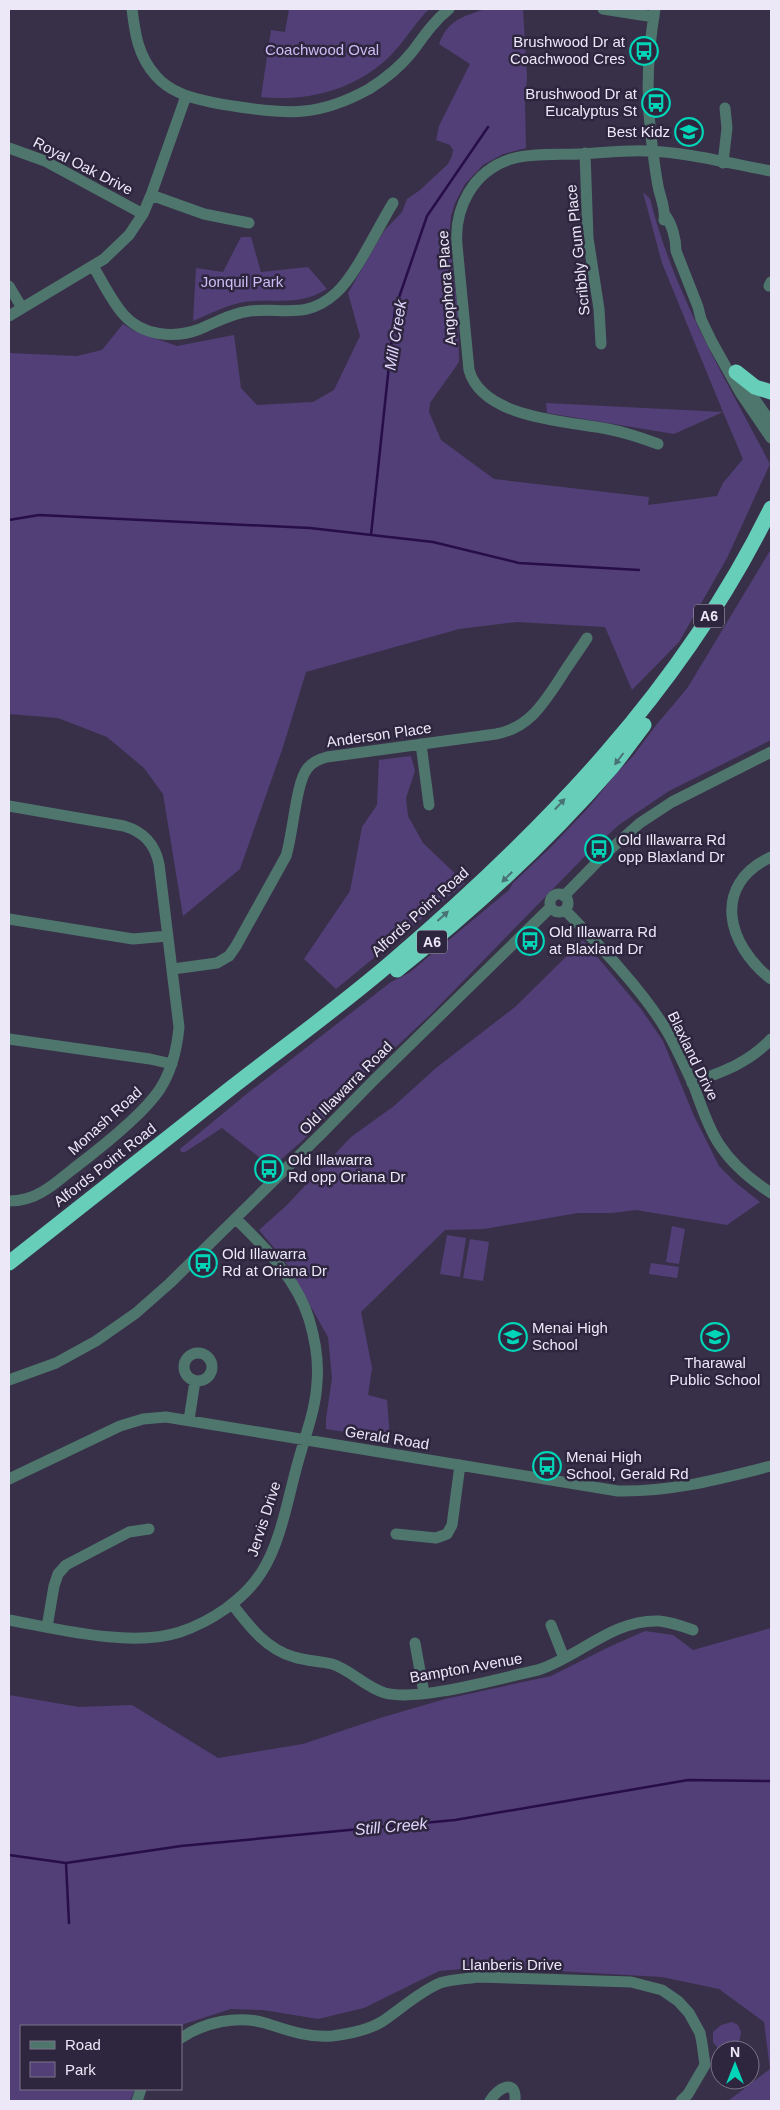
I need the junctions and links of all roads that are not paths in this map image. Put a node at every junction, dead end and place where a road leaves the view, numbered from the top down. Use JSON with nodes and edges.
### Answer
{"nodes":[{"id":1,"x":132,"y":9,"type":"edge"},
{"id":2,"x":449,"y":9,"type":"edge"},
{"id":3,"x":603,"y":9,"type":"edge"},
{"id":4,"x":655,"y":13,"type":"edge"},
{"id":5,"x":186,"y":96,"type":"junction"},
{"id":6,"x":726,"y":108,"type":"dead end"},
{"id":7,"x":9,"y":148,"type":"edge"},
{"id":8,"x":654,"y":151,"type":"junction"},
{"id":9,"x":585,"y":154,"type":"junction"},
{"id":10,"x":723,"y":163,"type":"junction"},
{"id":11,"x":771,"y":171,"type":"edge"},
{"id":12,"x":151,"y":195,"type":"junction"},
{"id":13,"x":393,"y":203,"type":"dead end"},
{"id":14,"x":143,"y":214,"type":"junction"},
{"id":15,"x":249,"y":223,"type":"dead end"},
{"id":16,"x":93,"y":266,"type":"junction"},
{"id":17,"x":9,"y":286,"type":"edge"},
{"id":18,"x":698,"y":307,"type":"junction"},
{"id":19,"x":22,"y":308,"type":"junction"},
{"id":20,"x":9,"y":316,"type":"edge"},
{"id":21,"x":601,"y":344,"type":"dead end"},
{"id":22,"x":736,"y":372,"type":"junction"},
{"id":23,"x":771,"y":392,"type":"edge"},
{"id":24,"x":771,"y":423,"type":"edge"},
{"id":25,"x":771,"y":438,"type":"edge"},
{"id":26,"x":658,"y":444,"type":"dead end"},
{"id":27,"x":771,"y":508,"type":"edge"},
{"id":28,"x":771,"y":529,"type":"edge"},
{"id":29,"x":587,"y":638,"type":"dead end"},
{"id":30,"x":421,"y":744,"type":"junction"},
{"id":31,"x":771,"y":752,"type":"edge"},
{"id":32,"x":429,"y":805,"type":"dead end"},
{"id":33,"x":9,"y":806,"type":"edge"},
{"id":34,"x":771,"y":857,"type":"edge"},
{"id":35,"x":564,"y":896,"type":"junction"},
{"id":36,"x":551,"y":907,"type":"junction"},
{"id":37,"x":565,"y":910,"type":"junction"},
{"id":38,"x":9,"y":919,"type":"edge"},
{"id":39,"x":168,"y":936,"type":"junction"},
{"id":40,"x":172,"y":968,"type":"junction"},
{"id":41,"x":771,"y":979,"type":"edge"},
{"id":42,"x":771,"y":1039,"type":"edge"},
{"id":43,"x":9,"y":1040,"type":"edge"},
{"id":44,"x":172,"y":1064,"type":"junction"},
{"id":45,"x":692,"y":1083,"type":"junction"},
{"id":46,"x":771,"y":1193,"type":"edge"},
{"id":47,"x":9,"y":1201,"type":"edge"},
{"id":48,"x":236,"y":1219,"type":"junction"},
{"id":49,"x":9,"y":1264,"type":"edge"},
{"id":50,"x":9,"y":1275,"type":"edge"},
{"id":51,"x":9,"y":1380,"type":"edge"},
{"id":52,"x":196,"y":1380,"type":"dead end"},
{"id":53,"x":188,"y":1420,"type":"junction"},
{"id":54,"x":304,"y":1439,"type":"junction"},
{"id":55,"x":460,"y":1465,"type":"junction"},
{"id":56,"x":771,"y":1466,"type":"edge"},
{"id":57,"x":9,"y":1480,"type":"edge"},
{"id":58,"x":149,"y":1529,"type":"dead end"},
{"id":59,"x":396,"y":1534,"type":"dead end"},
{"id":60,"x":232,"y":1604,"type":"junction"},
{"id":61,"x":9,"y":1620,"type":"edge"},
{"id":62,"x":551,"y":1625,"type":"dead end"},
{"id":63,"x":48,"y":1627,"type":"junction"},
{"id":64,"x":693,"y":1630,"type":"dead end"},
{"id":65,"x":415,"y":1643,"type":"dead end"},
{"id":66,"x":564,"y":1658,"type":"junction"},
{"id":67,"x":424,"y":1693,"type":"junction"},
{"id":68,"x":182,"y":2038,"type":"edge"},
{"id":69,"x":490,"y":2101,"type":"edge"},
{"id":70,"x":515,"y":2101,"type":"edge"},
{"id":71,"x":681,"y":2101,"type":"edge"}],
"edges":[{"from":1,"to":5,"type":"street"},
{"from":2,"to":5,"type":"street"},
{"from":3,"to":4,"type":"street"},
{"from":4,"to":8,"type":"street"},
{"from":5,"to":12,"type":"street","name":"Royal Oak Drive"},
{"from":6,"to":10,"type":"street"},
{"from":7,"to":14,"type":"street","name":"Royal Oak Drive"},
{"from":8,"to":9,"type":"street","name":"Angophora Place"},
{"from":8,"to":10,"type":"street","name":"Angophora Place"},
{"from":8,"to":18,"type":"street"},
{"from":9,"to":21,"type":"street","name":"Scribbly Gum Place"},
{"from":9,"to":26,"type":"street","name":"Angophora Place"},
{"from":10,"to":11,"type":"street","name":"Angophora Place"},
{"from":12,"to":14,"type":"street","name":"Royal Oak Drive"},
{"from":12,"to":15,"type":"street"},
{"from":13,"to":16,"type":"street"},
{"from":14,"to":16,"type":"street","name":"Royal Oak Drive"},
{"from":16,"to":19,"type":"street","name":"Royal Oak Drive"},
{"from":17,"to":19,"type":"street"},
{"from":18,"to":22,"type":"street"},
{"from":18,"to":25,"type":"street"},
{"from":19,"to":20,"type":"street","name":"Royal Oak Drive"},
{"from":22,"to":23,"type":"highway"},
{"from":22,"to":24,"type":"street"},
{"from":49,"to":27,"type":"highway","name":"Alfords Point Road","number":"A6","one_way":true},
{"from":28,"to":50,"type":"highway","name":"Alfords Point Road","number":"A6","one_way":true},
{"from":29,"to":30,"type":"street","name":"Anderson Place"},
{"from":30,"to":32,"type":"street"},
{"from":30,"to":40,"type":"street","name":"Anderson Place"},
{"from":31,"to":35,"type":"street"},
{"from":33,"to":39,"type":"street","name":"Monash Road"},
{"from":34,"to":41,"type":"street"},
{"from":35,"to":36,"type":"street"},
{"from":35,"to":37,"type":"street"},
{"from":36,"to":37,"type":"street"},
{"from":36,"to":48,"type":"street","name":"Old Illawarra Road"},
{"from":37,"to":45,"type":"street","name":"Blaxland Drive"},
{"from":38,"to":39,"type":"street"},
{"from":39,"to":40,"type":"street","name":"Monash Road"},
{"from":40,"to":44,"type":"street","name":"Monash Road"},
{"from":42,"to":45,"type":"street"},
{"from":43,"to":44,"type":"street"},
{"from":44,"to":47,"type":"street","name":"Monash Road"},
{"from":45,"to":46,"type":"street","name":"Blaxland Drive"},
{"from":48,"to":51,"type":"street","name":"Old Illawarra Road"},
{"from":48,"to":54,"type":"street","name":"Jervis Drive"},
{"from":52,"to":53,"type":"street"},
{"from":53,"to":54,"type":"street","name":"Gerald Road"},
{"from":53,"to":57,"type":"street","name":"Gerald Road"},
{"from":54,"to":55,"type":"street","name":"Gerald Road"},
{"from":54,"to":60,"type":"street","name":"Jervis Drive"},
{"from":55,"to":56,"type":"street","name":"Gerald Road"},
{"from":55,"to":59,"type":"street"},
{"from":58,"to":63,"type":"street"},
{"from":60,"to":63,"type":"street","name":"Jervis Drive"},
{"from":60,"to":67,"type":"street","name":"Bampton Avenue"},
{"from":61,"to":63,"type":"street","name":"Jervis Drive"},
{"from":62,"to":66,"type":"street"},
{"from":64,"to":66,"type":"street","name":"Bampton Avenue"},
{"from":65,"to":67,"type":"street"},
{"from":66,"to":67,"type":"street","name":"Bampton Avenue"},
{"from":68,"to":71,"type":"street","name":"Llanberis Drive"},
{"from":69,"to":70,"type":"street"}]}
